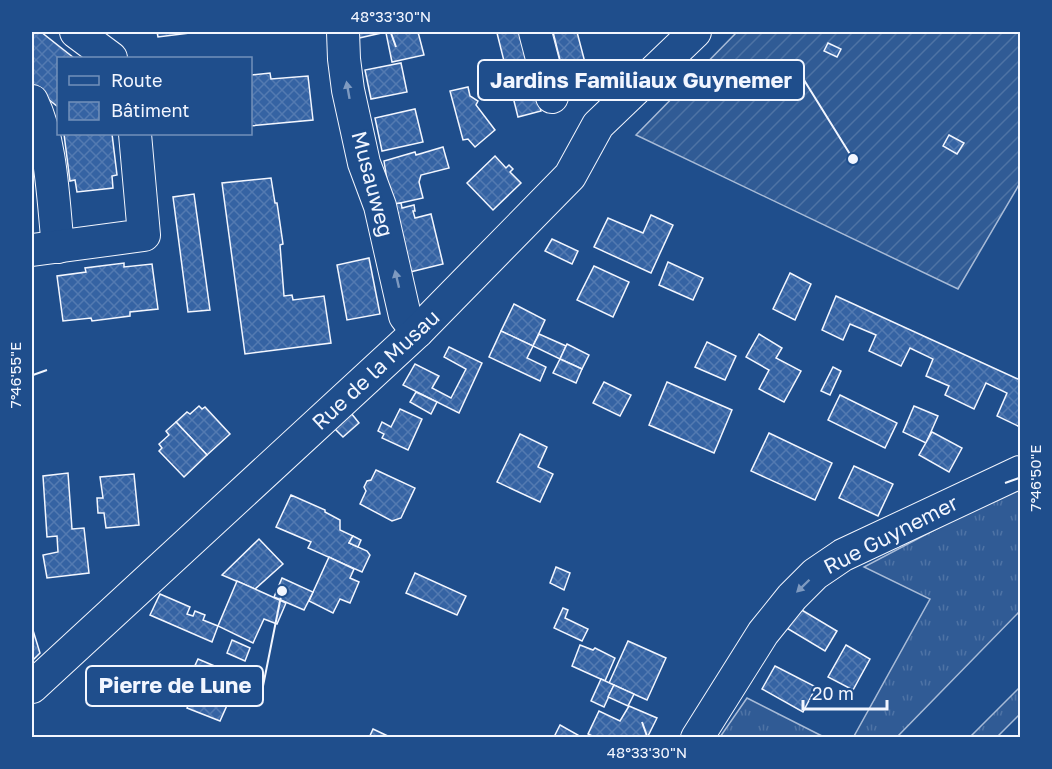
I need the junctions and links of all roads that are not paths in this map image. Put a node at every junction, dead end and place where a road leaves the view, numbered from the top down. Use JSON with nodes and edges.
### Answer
{"nodes":[{"id":1,"x":76,"y":32,"type":"edge"},
{"id":2,"x":343,"y":32,"type":"edge"},
{"id":3,"x":535,"y":32,"type":"edge"},
{"id":4,"x":695,"y":32,"type":"edge"},
{"id":5,"x":110,"y":57,"type":"edge"},
{"id":6,"x":552,"y":97,"type":"dead end"},
{"id":7,"x":32,"y":101,"type":"edge"},
{"id":8,"x":135,"y":135,"type":"edge"},
{"id":9,"x":45,"y":249,"type":"edge"},
{"id":10,"x":417,"y":332,"type":"junction"},
{"id":11,"x":1020,"y":472,"type":"edge"},
{"id":12,"x":32,"y":687,"type":"edge"},
{"id":13,"x":697,"y":738,"type":"edge"}],
"edges":[{"from":1,"to":5,"type":"street"},
{"from":10,"to":2,"type":"street","name":"Musauweg","one_way":true},
{"from":3,"to":6,"type":"street"},
{"from":4,"to":10,"type":"street","name":"Rue de la Musau"},
{"from":7,"to":9,"type":"street"},
{"from":8,"to":9,"type":"street"},
{"from":10,"to":12,"type":"street","name":"Rue de la Musau"},
{"from":11,"to":13,"type":"street","name":"Rue Guynemer","one_way":true}]}
